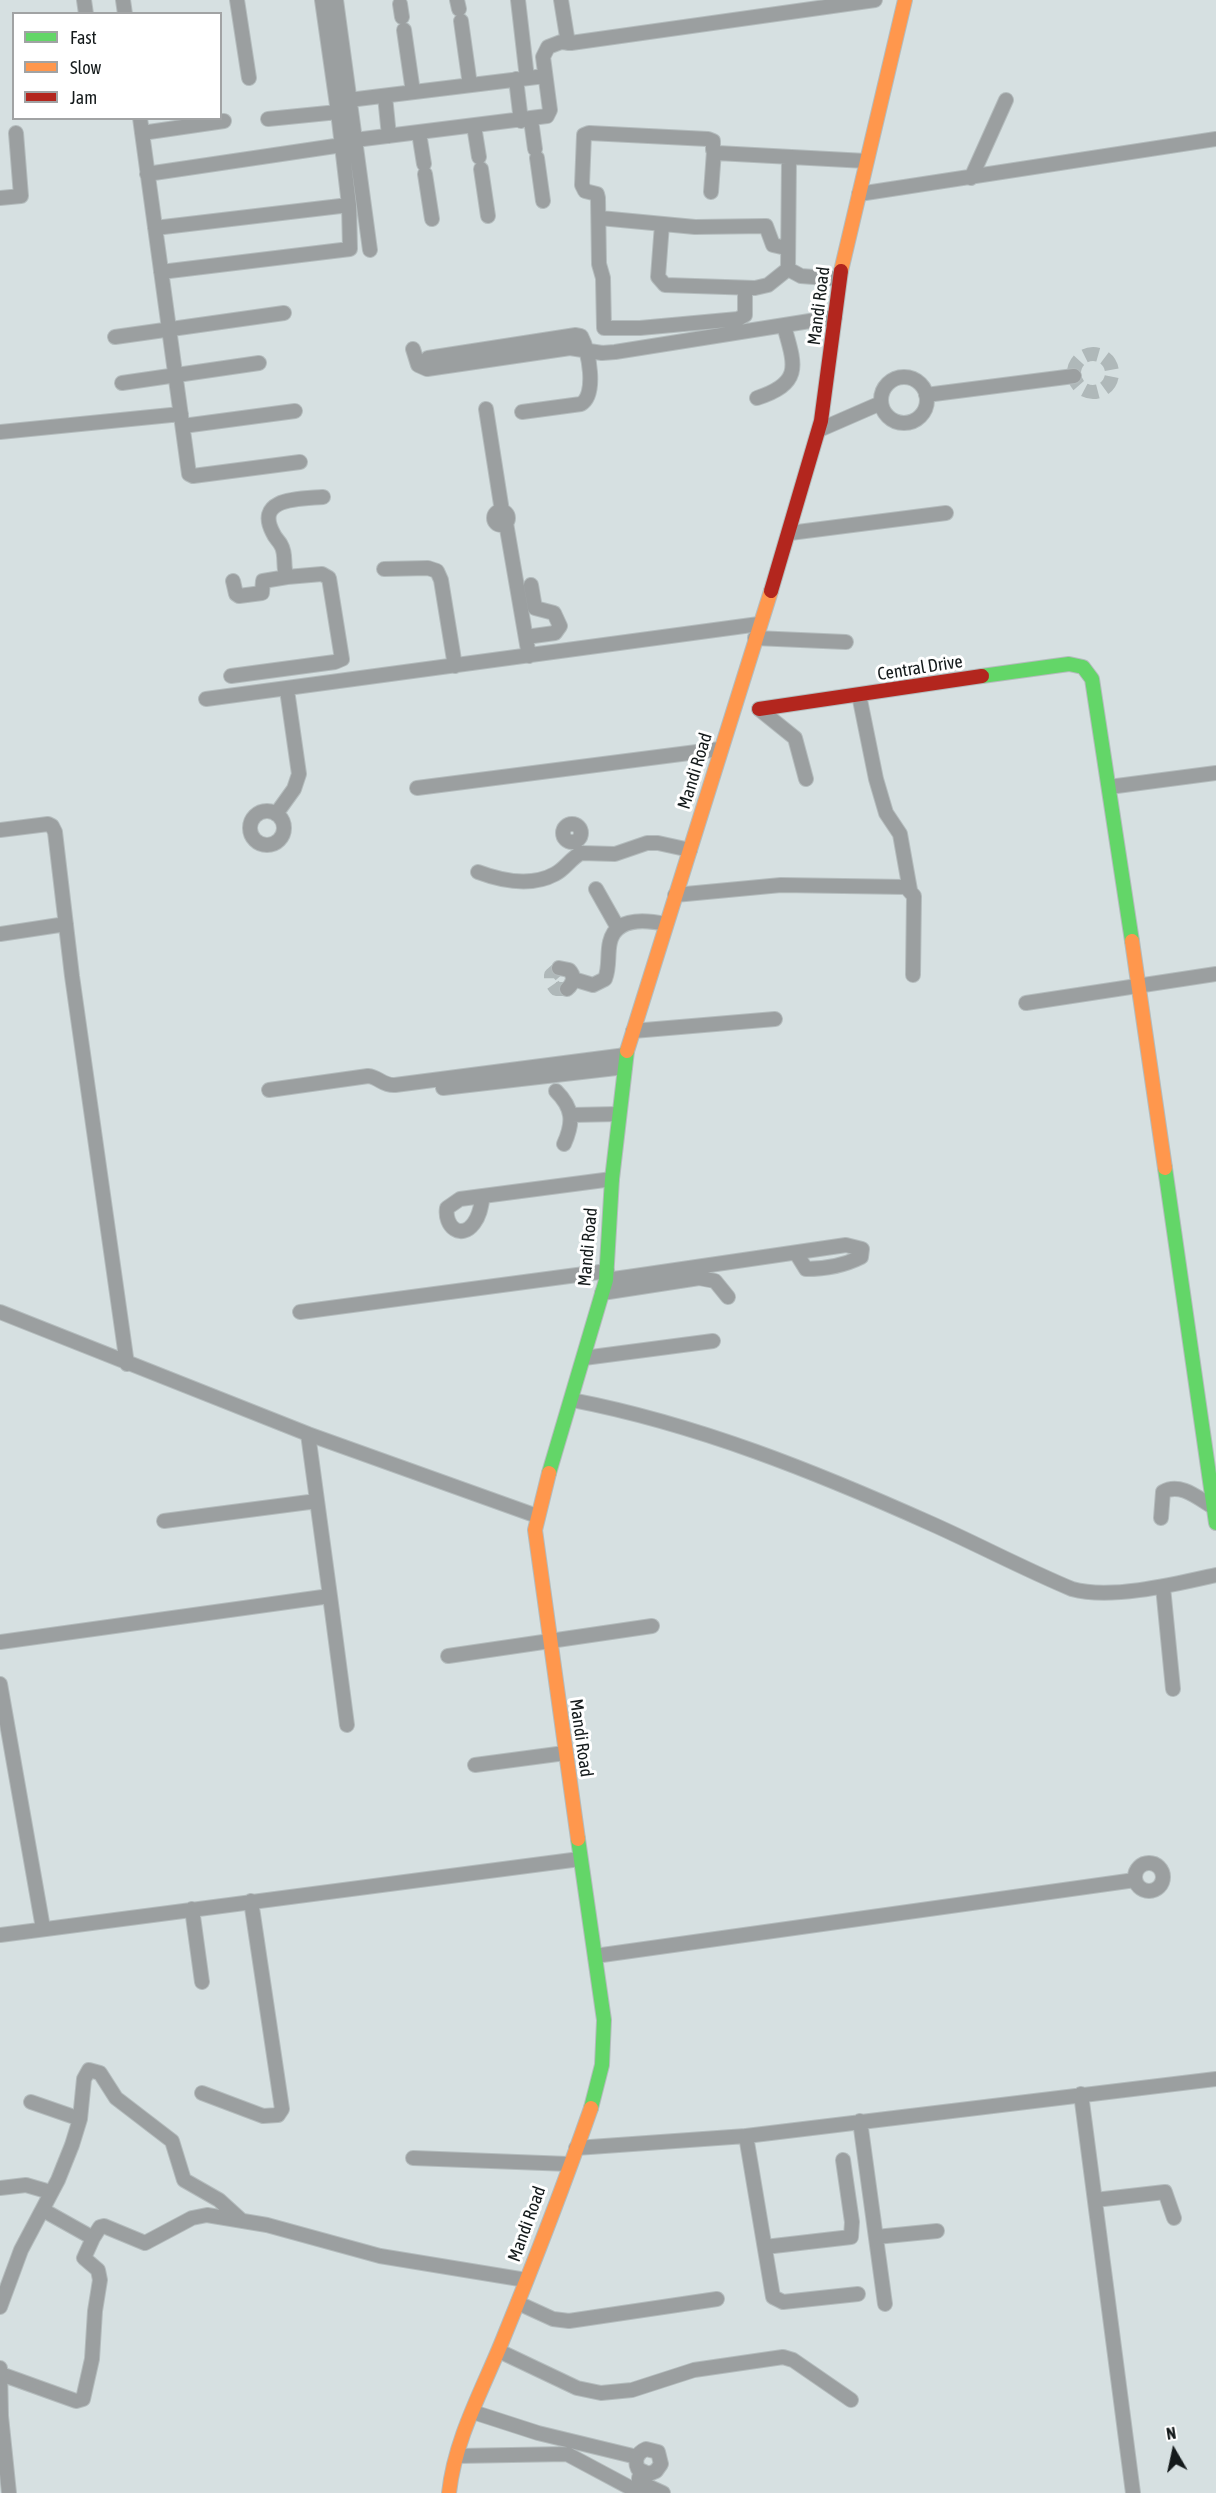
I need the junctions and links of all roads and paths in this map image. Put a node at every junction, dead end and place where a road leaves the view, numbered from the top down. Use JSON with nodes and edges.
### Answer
{"nodes":[{"id":1,"x":237,"y":0,"type":"edge"},
{"id":2,"x":322,"y":0,"type":"edge"},
{"id":3,"x":336,"y":0,"type":"edge"},
{"id":4,"x":518,"y":0,"type":"edge"},
{"id":5,"x":553,"y":0,"type":"edge"},
{"id":6,"x":561,"y":0,"type":"edge"},
{"id":7,"x":875,"y":0,"type":"edge"},
{"id":8,"x":905,"y":0,"type":"edge"},
{"id":9,"x":459,"y":10,"type":"edge"},
{"id":10,"x":402,"y":17,"type":"dead end"},
{"id":11,"x":565,"y":42,"type":"junction"},
{"id":12,"x":546,"y":76,"type":"junction"},
{"id":13,"x":249,"y":78,"type":"dead end"},
{"id":14,"x":522,"y":79,"type":"junction"},
{"id":15,"x":470,"y":85,"type":"junction"},
{"id":16,"x":413,"y":92,"type":"junction"},
{"id":17,"x":385,"y":96,"type":"junction"},
{"id":18,"x":350,"y":100,"type":"junction"},
{"id":19,"x":1006,"y":100,"type":"dead end"},
{"id":20,"x":338,"y":112,"type":"junction"},
{"id":21,"x":268,"y":119,"type":"dead end"},
{"id":22,"x":140,"y":120,"type":"edge"},
{"id":23,"x":526,"y":120,"type":"junction"},
{"id":24,"x":224,"y":121,"type":"dead end"},
{"id":25,"x":474,"y":126,"type":"junction"},
{"id":26,"x":16,"y":133,"type":"dead end"},
{"id":27,"x":142,"y":133,"type":"junction"},
{"id":28,"x":419,"y":133,"type":"junction"},
{"id":29,"x":389,"y":136,"type":"junction"},
{"id":30,"x":1216,"y":139,"type":"edge"},
{"id":31,"x":348,"y":143,"type":"junction"},
{"id":32,"x":714,"y":151,"type":"junction"},
{"id":33,"x":789,"y":158,"type":"junction"},
{"id":34,"x":866,"y":161,"type":"junction"},
{"id":35,"x":147,"y":174,"type":"junction"},
{"id":36,"x":971,"y":178,"type":"junction"},
{"id":37,"x":711,"y":192,"type":"dead end"},
{"id":38,"x":860,"y":194,"type":"junction"},
{"id":39,"x":0,"y":198,"type":"edge"},
{"id":40,"x":543,"y":201,"type":"dead end"},
{"id":41,"x":348,"y":205,"type":"junction"},
{"id":42,"x":488,"y":216,"type":"dead end"},
{"id":43,"x":600,"y":218,"type":"junction"},
{"id":44,"x":432,"y":219,"type":"dead end"},
{"id":45,"x":662,"y":224,"type":"junction"},
{"id":46,"x":155,"y":228,"type":"junction"},
{"id":47,"x":786,"y":248,"type":"junction"},
{"id":48,"x":370,"y":250,"type":"dead end"},
{"id":49,"x":788,"y":269,"type":"junction"},
{"id":50,"x":161,"y":272,"type":"junction"},
{"id":51,"x":839,"y":279,"type":"junction"},
{"id":52,"x":745,"y":288,"type":"junction"},
{"id":53,"x":284,"y":313,"type":"dead end"},
{"id":54,"x":835,"y":317,"type":"junction"},
{"id":55,"x":784,"y":326,"type":"junction"},
{"id":56,"x":169,"y":329,"type":"junction"},
{"id":57,"x":115,"y":337,"type":"dead end"},
{"id":58,"x":413,"y":349,"type":"dead end"},
{"id":59,"x":586,"y":350,"type":"junction"},
{"id":60,"x":428,"y":358,"type":"dead end"},
{"id":61,"x":259,"y":363,"type":"dead end"},
{"id":62,"x":176,"y":375,"type":"junction"},
{"id":63,"x":1074,"y":376,"type":"dead end"},
{"id":64,"x":122,"y":383,"type":"dead end"},
{"id":65,"x":926,"y":395,"type":"junction"},
{"id":66,"x":757,"y":398,"type":"dead end"},
{"id":67,"x":881,"y":403,"type":"junction"},
{"id":68,"x":486,"y":409,"type":"dead end"},
{"id":69,"x":295,"y":411,"type":"dead end"},
{"id":70,"x":522,"y":412,"type":"dead end"},
{"id":71,"x":182,"y":420,"type":"junction"},
{"id":72,"x":819,"y":430,"type":"junction"},
{"id":73,"x":0,"y":432,"type":"edge"},
{"id":74,"x":300,"y":462,"type":"dead end"},
{"id":75,"x":324,"y":497,"type":"dead end"},
{"id":76,"x":946,"y":513,"type":"dead end"},
{"id":77,"x":790,"y":533,"type":"junction"},
{"id":78,"x":384,"y":569,"type":"dead end"},
{"id":79,"x":287,"y":577,"type":"junction"},
{"id":80,"x":233,"y":581,"type":"dead end"},
{"id":81,"x":531,"y":585,"type":"dead end"},
{"id":82,"x":759,"y":624,"type":"junction"},
{"id":83,"x":526,"y":637,"type":"junction"},
{"id":84,"x":754,"y":638,"type":"junction"},
{"id":85,"x":846,"y":642,"type":"dead end"},
{"id":86,"x":529,"y":656,"type":"junction"},
{"id":87,"x":455,"y":666,"type":"junction"},
{"id":88,"x":260,"y":672,"type":"junction"},
{"id":89,"x":231,"y":676,"type":"dead end"},
{"id":90,"x":287,"y":690,"type":"junction"},
{"id":91,"x":263,"y":693,"type":"junction"},
{"id":92,"x":859,"y":695,"type":"junction"},
{"id":93,"x":206,"y":699,"type":"dead end"},
{"id":94,"x":720,"y":749,"type":"junction"},
{"id":95,"x":1216,"y":773,"type":"edge"},
{"id":96,"x":806,"y":779,"type":"dead end"},
{"id":97,"x":1109,"y":787,"type":"junction"},
{"id":98,"x":417,"y":788,"type":"dead end"},
{"id":99,"x":276,"y":814,"type":"dead end"},
{"id":100,"x":0,"y":830,"type":"edge"},
{"id":101,"x":690,"y":850,"type":"junction"},
{"id":102,"x":478,"y":872,"type":"dead end"},
{"id":103,"x":596,"y":889,"type":"dead end"},
{"id":104,"x":910,"y":890,"type":"junction"},
{"id":105,"x":675,"y":895,"type":"junction"},
{"id":106,"x":66,"y":924,"type":"junction"},
{"id":107,"x":666,"y":924,"type":"junction"},
{"id":108,"x":618,"y":928,"type":"junction"},
{"id":109,"x":0,"y":934,"type":"edge"},
{"id":110,"x":559,"y":968,"type":"dead end"},
{"id":111,"x":1216,"y":974,"type":"edge"},
{"id":112,"x":913,"y":975,"type":"dead end"},
{"id":113,"x":1138,"y":984,"type":"junction"},
{"id":114,"x":1026,"y":1003,"type":"dead end"},
{"id":115,"x":776,"y":1019,"type":"dead end"},
{"id":116,"x":633,"y":1031,"type":"junction"},
{"id":117,"x":626,"y":1061,"type":"junction"},
{"id":118,"x":269,"y":1090,"type":"dead end"},
{"id":119,"x":429,"y":1090,"type":"dead end"},
{"id":120,"x":556,"y":1091,"type":"dead end"},
{"id":121,"x":619,"y":1114,"type":"junction"},
{"id":122,"x":572,"y":1115,"type":"junction"},
{"id":123,"x":564,"y":1144,"type":"dead end"},
{"id":124,"x":612,"y":1179,"type":"junction"},
{"id":125,"x":483,"y":1196,"type":"dead end"},
{"id":126,"x":796,"y":1252,"type":"dead end"},
{"id":127,"x":605,"y":1282,"type":"junction"},
{"id":128,"x":728,"y":1297,"type":"dead end"},
{"id":129,"x":0,"y":1312,"type":"edge"},
{"id":130,"x":300,"y":1312,"type":"dead end"},
{"id":131,"x":713,"y":1341,"type":"dead end"},
{"id":132,"x":585,"y":1358,"type":"junction"},
{"id":133,"x":127,"y":1364,"type":"junction"},
{"id":134,"x":572,"y":1400,"type":"junction"},
{"id":135,"x":308,"y":1434,"type":"junction"},
{"id":136,"x":317,"y":1501,"type":"junction"},
{"id":137,"x":1213,"y":1507,"type":"junction"},
{"id":138,"x":537,"y":1516,"type":"junction"},
{"id":139,"x":1161,"y":1518,"type":"dead end"},
{"id":140,"x":164,"y":1521,"type":"dead end"},
{"id":141,"x":1216,"y":1523,"type":"edge"},
{"id":142,"x":1216,"y":1575,"type":"edge"},
{"id":143,"x":1163,"y":1587,"type":"junction"},
{"id":144,"x":330,"y":1596,"type":"junction"},
{"id":145,"x":652,"y":1626,"type":"dead end"},
{"id":146,"x":0,"y":1642,"type":"edge"},
{"id":147,"x":549,"y":1642,"type":"junction"},
{"id":148,"x":448,"y":1656,"type":"dead end"},
{"id":149,"x":0,"y":1684,"type":"edge"},
{"id":150,"x":1173,"y":1689,"type":"dead end"},
{"id":151,"x":346,"y":1725,"type":"dead end"},
{"id":152,"x":565,"y":1753,"type":"junction"},
{"id":153,"x":475,"y":1765,"type":"dead end"},
{"id":154,"x":580,"y":1859,"type":"junction"},
{"id":155,"x":1135,"y":1880,"type":"dead end"},
{"id":156,"x":251,"y":1901,"type":"junction"},
{"id":157,"x":192,"y":1909,"type":"junction"},
{"id":158,"x":43,"y":1928,"type":"junction"},
{"id":159,"x":0,"y":1935,"type":"edge"},
{"id":160,"x":595,"y":1956,"type":"junction"},
{"id":161,"x":202,"y":1982,"type":"dead end"},
{"id":162,"x":1216,"y":2079,"type":"edge"},
{"id":163,"x":202,"y":2093,"type":"dead end"},
{"id":164,"x":1081,"y":2094,"type":"junction"},
{"id":165,"x":31,"y":2103,"type":"dead end"},
{"id":166,"x":80,"y":2119,"type":"junction"},
{"id":167,"x":860,"y":2121,"type":"junction"},
{"id":168,"x":746,"y":2136,"type":"junction"},
{"id":169,"x":576,"y":2148,"type":"junction"},
{"id":170,"x":413,"y":2158,"type":"dead end"},
{"id":171,"x":843,"y":2160,"type":"dead end"},
{"id":172,"x":569,"y":2164,"type":"junction"},
{"id":173,"x":0,"y":2188,"type":"edge"},
{"id":174,"x":50,"y":2192,"type":"junction"},
{"id":175,"x":1095,"y":2200,"type":"junction"},
{"id":176,"x":43,"y":2210,"type":"junction"},
{"id":177,"x":1174,"y":2218,"type":"dead end"},
{"id":178,"x":243,"y":2221,"type":"junction"},
{"id":179,"x":938,"y":2231,"type":"dead end"},
{"id":180,"x":876,"y":2237,"type":"junction"},
{"id":181,"x":93,"y":2238,"type":"junction"},
{"id":182,"x":765,"y":2247,"type":"junction"},
{"id":183,"x":526,"y":2280,"type":"junction"},
{"id":184,"x":858,"y":2294,"type":"dead end"},
{"id":185,"x":717,"y":2299,"type":"dead end"},
{"id":186,"x":518,"y":2303,"type":"junction"},
{"id":187,"x":885,"y":2304,"type":"dead end"},
{"id":188,"x":0,"y":2307,"type":"edge"},
{"id":189,"x":499,"y":2351,"type":"junction"},
{"id":190,"x":1,"y":2371,"type":"edge"},
{"id":191,"x":851,"y":2400,"type":"dead end"},
{"id":192,"x":473,"y":2412,"type":"junction"},
{"id":193,"x":457,"y":2456,"type":"junction"},
{"id":194,"x":637,"y":2457,"type":"junction"},
{"id":195,"x":649,"y":2474,"type":"junction"},
{"id":196,"x":9,"y":2493,"type":"edge"},
{"id":197,"x":449,"y":2493,"type":"edge"},
{"id":198,"x":640,"y":2493,"type":"edge"},
{"id":199,"x":663,"y":2493,"type":"edge"},
{"id":200,"x":1133,"y":2493,"type":"edge"}],
"edges":[{"from":1,"to":13,"type":"street"},
{"from":2,"to":20,"type":"street"},
{"from":3,"to":18,"type":"street"},
{"from":4,"to":14,"type":"street"},
{"from":5,"to":11,"type":"street"},
{"from":6,"to":11,"type":"street"},
{"from":7,"to":11,"type":"street"},
{"from":8,"to":34,"type":"street","name":"Mandi Road"},
{"from":9,"to":15,"type":"street"},
{"from":10,"to":16,"type":"street"},
{"from":11,"to":12,"type":"street"},
{"from":12,"to":14,"type":"street"},
{"from":12,"to":23,"type":"street"},
{"from":14,"to":15,"type":"street"},
{"from":14,"to":23,"type":"street"},
{"from":15,"to":16,"type":"street"},
{"from":16,"to":17,"type":"street"},
{"from":17,"to":18,"type":"street"},
{"from":17,"to":29,"type":"street"},
{"from":18,"to":31,"type":"street"},
{"from":19,"to":36,"type":"street"},
{"from":20,"to":21,"type":"street"},
{"from":20,"to":31,"type":"street"},
{"from":22,"to":27,"type":"street"},
{"from":23,"to":25,"type":"street"},
{"from":23,"to":40,"type":"street"},
{"from":24,"to":27,"type":"street"},
{"from":25,"to":28,"type":"street"},
{"from":25,"to":42,"type":"street"},
{"from":26,"to":39,"type":"street"},
{"from":27,"to":35,"type":"street"},
{"from":28,"to":29,"type":"street"},
{"from":28,"to":44,"type":"street"},
{"from":29,"to":31,"type":"street"},
{"from":30,"to":36,"type":"street"},
{"from":31,"to":35,"type":"street"},
{"from":31,"to":41,"type":"street"},
{"from":31,"to":48,"type":"street"},
{"from":32,"to":33,"type":"street"},
{"from":32,"to":37,"type":"street"},
{"from":32,"to":43,"type":"street"},
{"from":33,"to":34,"type":"street"},
{"from":33,"to":47,"type":"street"},
{"from":34,"to":38,"type":"street","name":"Mandi Road"},
{"from":35,"to":46,"type":"street"},
{"from":36,"to":38,"type":"street"},
{"from":38,"to":51,"type":"street","name":"Mandi Road"},
{"from":41,"to":46,"type":"street"},
{"from":41,"to":50,"type":"street"},
{"from":43,"to":45,"type":"street"},
{"from":43,"to":52,"type":"street"},
{"from":45,"to":47,"type":"street"},
{"from":45,"to":52,"type":"street"},
{"from":46,"to":50,"type":"street"},
{"from":47,"to":49,"type":"street"},
{"from":49,"to":51,"type":"street"},
{"from":49,"to":52,"type":"street"},
{"from":50,"to":56,"type":"street"},
{"from":51,"to":54,"type":"street","name":"Mandi Road"},
{"from":53,"to":56,"type":"street"},
{"from":54,"to":55,"type":"street"},
{"from":54,"to":72,"type":"street","name":"Mandi Road"},
{"from":55,"to":59,"type":"street"},
{"from":55,"to":66,"type":"street"},
{"from":56,"to":57,"type":"street"},
{"from":56,"to":62,"type":"street"},
{"from":58,"to":59,"type":"street"},
{"from":59,"to":60,"type":"street"},
{"from":59,"to":70,"type":"street"},
{"from":61,"to":62,"type":"street"},
{"from":62,"to":64,"type":"street"},
{"from":62,"to":71,"type":"street"},
{"from":63,"to":65,"type":"street"},
{"from":65,"to":67,"type":"street"},
{"from":65,"to":67,"type":"street"},
{"from":67,"to":72,"type":"street"},
{"from":68,"to":83,"type":"street"},
{"from":69,"to":71,"type":"street"},
{"from":71,"to":73,"type":"street"},
{"from":71,"to":74,"type":"street"},
{"from":72,"to":77,"type":"street","name":"Mandi Road"},
{"from":75,"to":79,"type":"street"},
{"from":76,"to":77,"type":"street"},
{"from":77,"to":82,"type":"street","name":"Mandi Road"},
{"from":78,"to":87,"type":"street"},
{"from":79,"to":80,"type":"street"},
{"from":79,"to":88,"type":"street"},
{"from":81,"to":83,"type":"street"},
{"from":82,"to":84,"type":"street","name":"Mandi Road"},
{"from":82,"to":86,"type":"street"},
{"from":83,"to":86,"type":"street"},
{"from":84,"to":85,"type":"street"},
{"from":84,"to":94,"type":"street","name":"Mandi Road"},
{"from":86,"to":87,"type":"street"},
{"from":87,"to":90,"type":"street"},
{"from":88,"to":89,"type":"street"},
{"from":88,"to":91,"type":"street"},
{"from":90,"to":91,"type":"street"},
{"from":90,"to":99,"type":"street"},
{"from":91,"to":93,"type":"street"},
{"from":92,"to":96,"type":"street","name":"Central Drive"},
{"from":92,"to":97,"type":"street","name":"Central Drive"},
{"from":92,"to":104,"type":"street"},
{"from":94,"to":98,"type":"street"},
{"from":94,"to":101,"type":"street","name":"Mandi Road"},
{"from":95,"to":97,"type":"street"},
{"from":97,"to":113,"type":"street"},
{"from":100,"to":106,"type":"street"},
{"from":101,"to":102,"type":"street"},
{"from":101,"to":105,"type":"street","name":"Mandi Road"},
{"from":103,"to":108,"type":"street"},
{"from":104,"to":105,"type":"street"},
{"from":104,"to":112,"type":"street"},
{"from":105,"to":107,"type":"street","name":"Mandi Road"},
{"from":106,"to":109,"type":"street"},
{"from":106,"to":133,"type":"street"},
{"from":107,"to":108,"type":"street"},
{"from":107,"to":116,"type":"street","name":"Mandi Road"},
{"from":108,"to":110,"type":"street"},
{"from":111,"to":113,"type":"street"},
{"from":113,"to":114,"type":"street"},
{"from":113,"to":137,"type":"street"},
{"from":115,"to":116,"type":"street"},
{"from":116,"to":117,"type":"street","name":"Mandi Road"},
{"from":117,"to":118,"type":"street"},
{"from":117,"to":119,"type":"street"},
{"from":117,"to":121,"type":"street","name":"Mandi Road"},
{"from":120,"to":122,"type":"street"},
{"from":121,"to":122,"type":"street"},
{"from":121,"to":124,"type":"street","name":"Mandi Road"},
{"from":122,"to":123,"type":"street"},
{"from":124,"to":125,"type":"street"},
{"from":124,"to":127,"type":"street","name":"Mandi Road"},
{"from":126,"to":127,"type":"street"},
{"from":127,"to":128,"type":"street"},
{"from":127,"to":130,"type":"street"},
{"from":127,"to":132,"type":"street","name":"Mandi Road"},
{"from":129,"to":133,"type":"street"},
{"from":131,"to":132,"type":"street"},
{"from":132,"to":134,"type":"street","name":"Mandi Road"},
{"from":133,"to":135,"type":"street"},
{"from":134,"to":138,"type":"street","name":"Mandi Road"},
{"from":134,"to":143,"type":"street"},
{"from":135,"to":136,"type":"street"},
{"from":135,"to":138,"type":"street"},
{"from":136,"to":140,"type":"street"},
{"from":136,"to":144,"type":"street"},
{"from":137,"to":139,"type":"street"},
{"from":137,"to":141,"type":"street"},
{"from":138,"to":147,"type":"street","name":"Mandi Road"},
{"from":142,"to":143,"type":"street"},
{"from":143,"to":150,"type":"street"},
{"from":144,"to":146,"type":"street"},
{"from":144,"to":151,"type":"street"},
{"from":145,"to":147,"type":"street"},
{"from":147,"to":148,"type":"street"},
{"from":147,"to":152,"type":"street","name":"Mandi Road"},
{"from":149,"to":158,"type":"street"},
{"from":152,"to":153,"type":"street"},
{"from":152,"to":154,"type":"street","name":"Mandi Road"},
{"from":154,"to":156,"type":"street"},
{"from":154,"to":160,"type":"street","name":"Mandi Road"},
{"from":155,"to":160,"type":"street"},
{"from":156,"to":157,"type":"street"},
{"from":156,"to":163,"type":"street"},
{"from":157,"to":158,"type":"street"},
{"from":157,"to":161,"type":"street"},
{"from":158,"to":159,"type":"street"},
{"from":160,"to":169,"type":"street","name":"Mandi Road"},
{"from":162,"to":164,"type":"street"},
{"from":164,"to":167,"type":"street"},
{"from":164,"to":175,"type":"street"},
{"from":165,"to":166,"type":"street"},
{"from":166,"to":174,"type":"street"},
{"from":166,"to":178,"type":"street"},
{"from":167,"to":168,"type":"street"},
{"from":167,"to":180,"type":"street"},
{"from":168,"to":169,"type":"street"},
{"from":168,"to":182,"type":"street"},
{"from":169,"to":172,"type":"street","name":"Mandi Road"},
{"from":170,"to":172,"type":"street"},
{"from":171,"to":182,"type":"street"},
{"from":172,"to":183,"type":"street","name":"Mandi Road"},
{"from":173,"to":174,"type":"street"},
{"from":174,"to":176,"type":"street"},
{"from":175,"to":177,"type":"street"},
{"from":175,"to":200,"type":"street"},
{"from":176,"to":181,"type":"street"},
{"from":176,"to":188,"type":"street"},
{"from":178,"to":181,"type":"street"},
{"from":178,"to":183,"type":"street"},
{"from":179,"to":180,"type":"street"},
{"from":180,"to":187,"type":"street"},
{"from":181,"to":190,"type":"street"},
{"from":182,"to":184,"type":"street"},
{"from":183,"to":186,"type":"street","name":"Mandi Road"},
{"from":185,"to":186,"type":"street"},
{"from":186,"to":189,"type":"street","name":"Mandi Road"},
{"from":189,"to":191,"type":"street"},
{"from":189,"to":192,"type":"street","name":"Mandi Road"},
{"from":190,"to":196,"type":"street"},
{"from":192,"to":193,"type":"street","name":"Mandi Road"},
{"from":192,"to":194,"type":"street"},
{"from":193,"to":197,"type":"street","name":"Mandi Road"},
{"from":193,"to":198,"type":"street"},
{"from":194,"to":195,"type":"street"},
{"from":194,"to":195,"type":"street"},
{"from":195,"to":199,"type":"street"}]}
